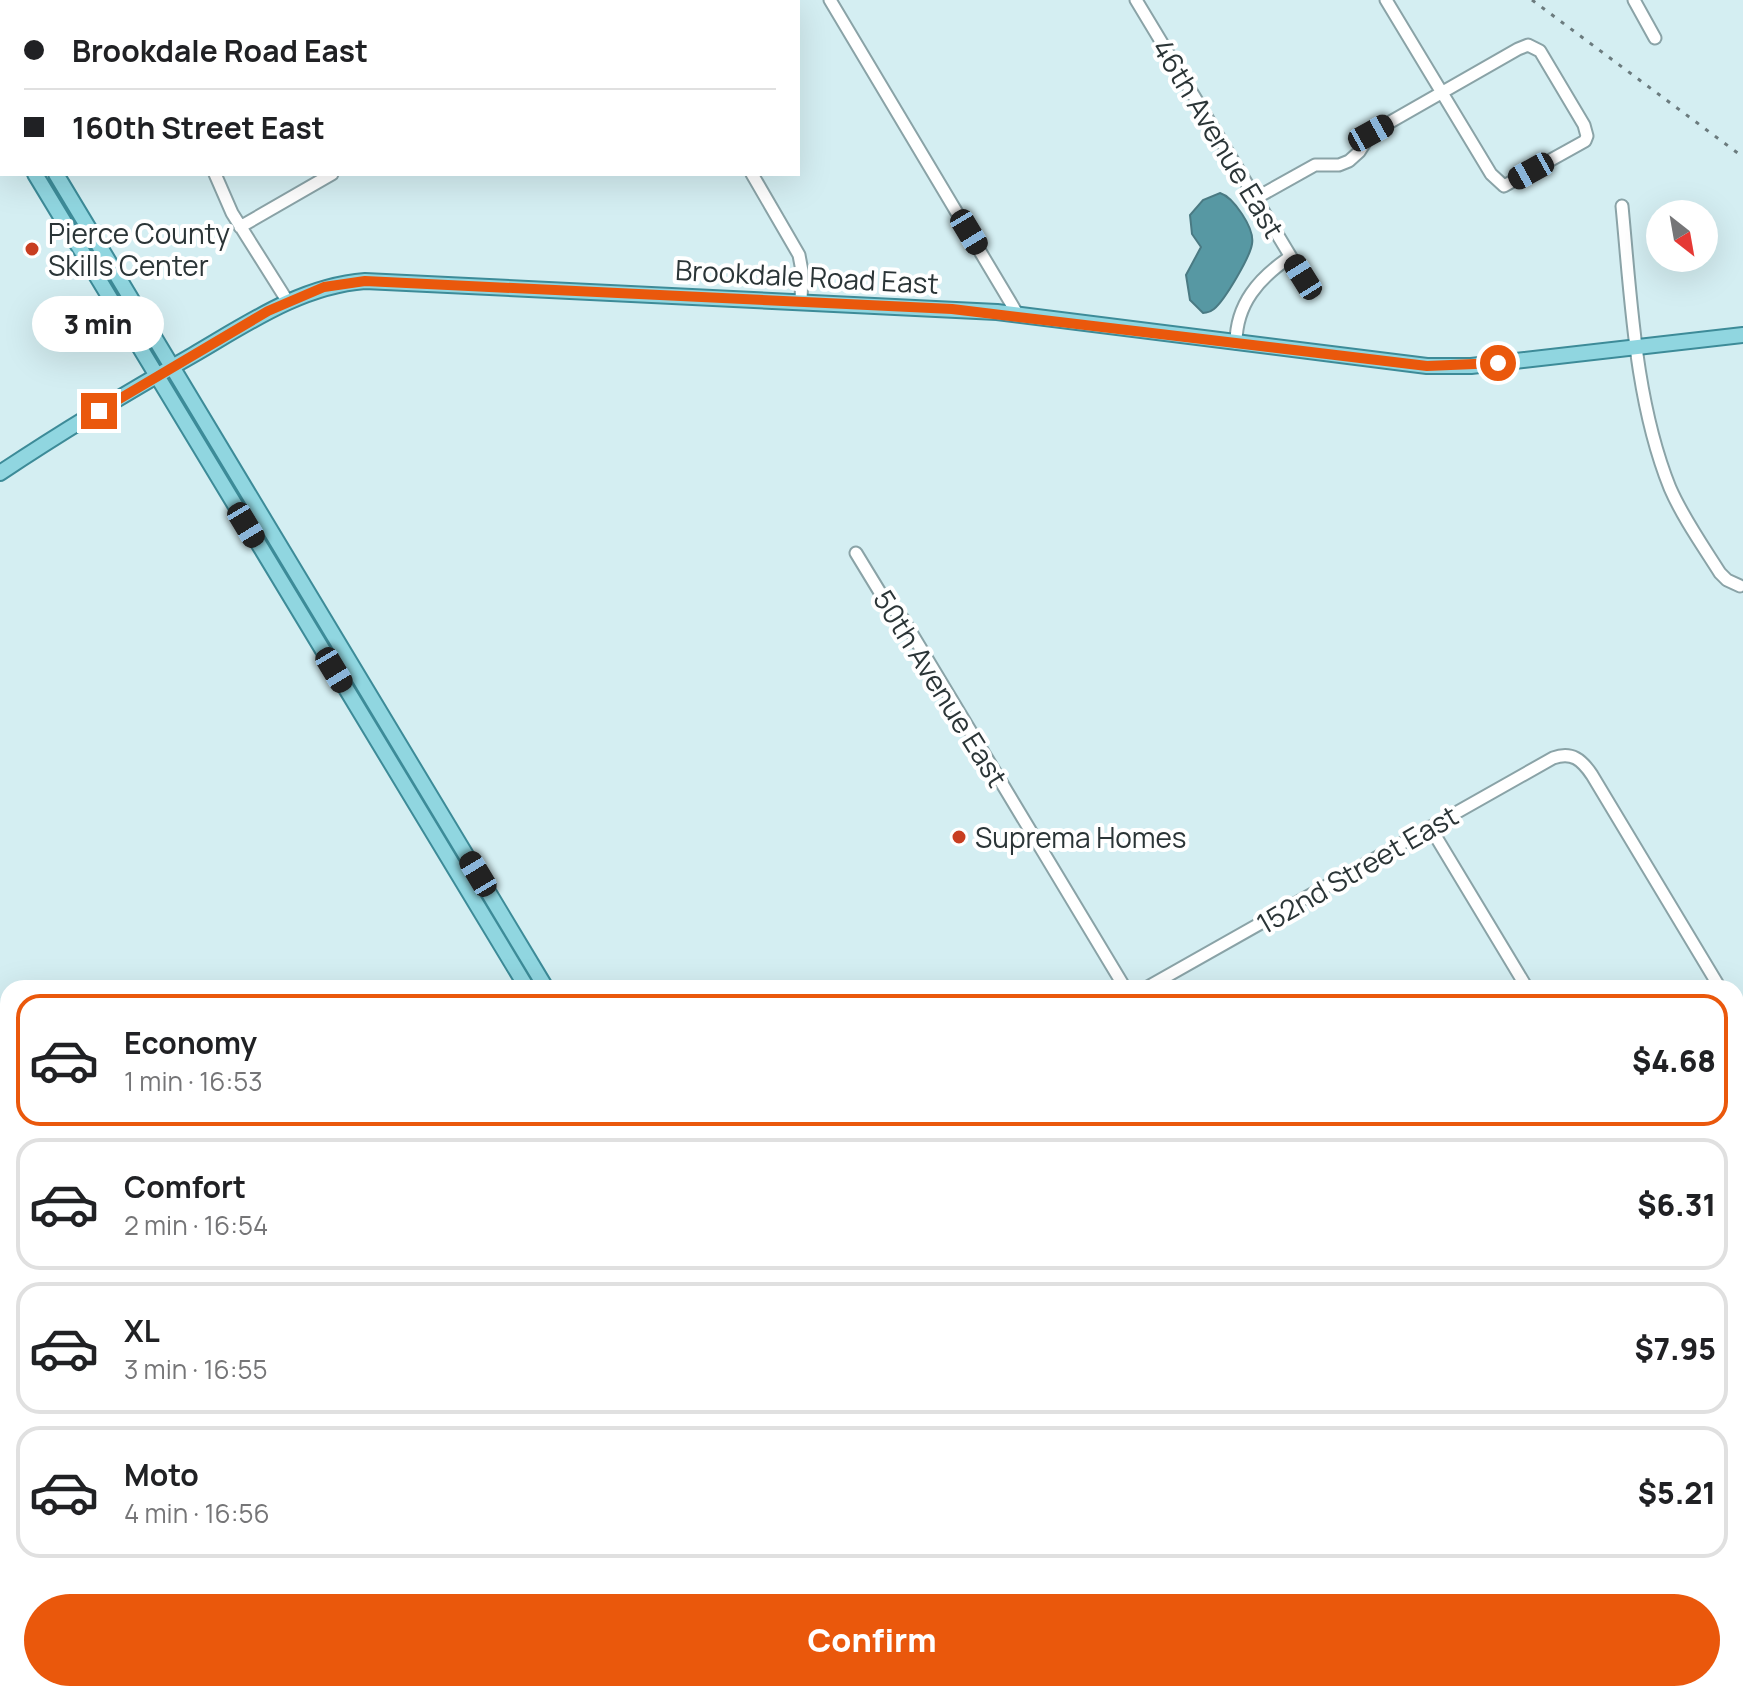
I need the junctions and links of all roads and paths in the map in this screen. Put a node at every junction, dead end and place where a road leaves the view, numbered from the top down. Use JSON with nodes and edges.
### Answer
{"nodes":[{"id":1,"x":830,"y":0,"type":"edge"},
{"id":2,"x":1136,"y":0,"type":"edge"},
{"id":3,"x":1386,"y":0,"type":"edge"},
{"id":4,"x":1634,"y":0,"type":"edge"},
{"id":5,"x":1655,"y":38,"type":"dead end"},
{"id":6,"x":1442,"y":93,"type":"junction"},
{"id":7,"x":36,"y":176,"type":"edge"},
{"id":8,"x":57,"y":176,"type":"edge"},
{"id":9,"x":216,"y":176,"type":"edge"},
{"id":10,"x":329,"y":176,"type":"edge"},
{"id":11,"x":753,"y":176,"type":"edge"},
{"id":12,"x":1256,"y":198,"type":"junction"},
{"id":13,"x":1622,"y":206,"type":"dead end"},
{"id":14,"x":240,"y":227,"type":"junction"},
{"id":15,"x":1290,"y":257,"type":"junction"},
{"id":16,"x":1303,"y":277,"type":"dead end"},
{"id":17,"x":288,"y":302,"type":"junction"},
{"id":18,"x":801,"y":302,"type":"junction"},
{"id":19,"x":1018,"y":315,"type":"junction"},
{"id":20,"x":1743,"y":335,"type":"edge"},
{"id":21,"x":1236,"y":343,"type":"junction"},
{"id":22,"x":1636,"y":347,"type":"junction"},
{"id":23,"x":173,"y":366,"type":"junction"},
{"id":24,"x":156,"y":376,"type":"junction"},
{"id":25,"x":0,"y":473,"type":"edge"},
{"id":26,"x":856,"y":553,"type":"dead end"},
{"id":27,"x":1740,"y":586,"type":"dead end"},
{"id":28,"x":1430,"y":827,"type":"junction"},
{"id":29,"x":522,"y":980,"type":"edge"},
{"id":30,"x":541,"y":980,"type":"edge"},
{"id":31,"x":1120,"y":980,"type":"edge"},
{"id":32,"x":1160,"y":980,"type":"edge"},
{"id":33,"x":1522,"y":980,"type":"edge"},
{"id":34,"x":1715,"y":980,"type":"edge"}],
"edges":[{"from":1,"to":19,"type":"street"},
{"from":2,"to":12,"type":"street","name":"46th Avenue East"},
{"from":3,"to":6,"type":"street"},
{"from":4,"to":5,"type":"street"},
{"from":6,"to":6,"type":"street"},
{"from":6,"to":12,"type":"street"},
{"from":7,"to":24,"type":"main road"},
{"from":8,"to":23,"type":"main road"},
{"from":9,"to":14,"type":"street"},
{"from":10,"to":14,"type":"street"},
{"from":11,"to":18,"type":"street"},
{"from":12,"to":15,"type":"street","name":"46th Avenue East"},
{"from":13,"to":22,"type":"street"},
{"from":14,"to":17,"type":"street"},
{"from":15,"to":16,"type":"street","name":"46th Avenue East"},
{"from":15,"to":21,"type":"street"},
{"from":17,"to":18,"type":"main road","name":"Brookdale Road East"},
{"from":17,"to":23,"type":"main road","name":"Brookdale Road East"},
{"from":18,"to":19,"type":"main road","name":"Brookdale Road East"},
{"from":19,"to":21,"type":"main road","name":"Brookdale Road East"},
{"from":20,"to":22,"type":"main road","name":"Brookdale Road East"},
{"from":21,"to":22,"type":"main road","name":"Brookdale Road East"},
{"from":22,"to":27,"type":"street"},
{"from":23,"to":24,"type":"main road","name":"Brookdale Road East"},
{"from":23,"to":30,"type":"main road"},
{"from":24,"to":25,"type":"main road","name":"Brookdale Road East"},
{"from":24,"to":29,"type":"main road"},
{"from":26,"to":31,"type":"street","name":"50th Avenue East"},
{"from":28,"to":32,"type":"street","name":"152nd Street East"},
{"from":28,"to":33,"type":"street"},
{"from":28,"to":34,"type":"street","name":"152nd Street East"}]}
